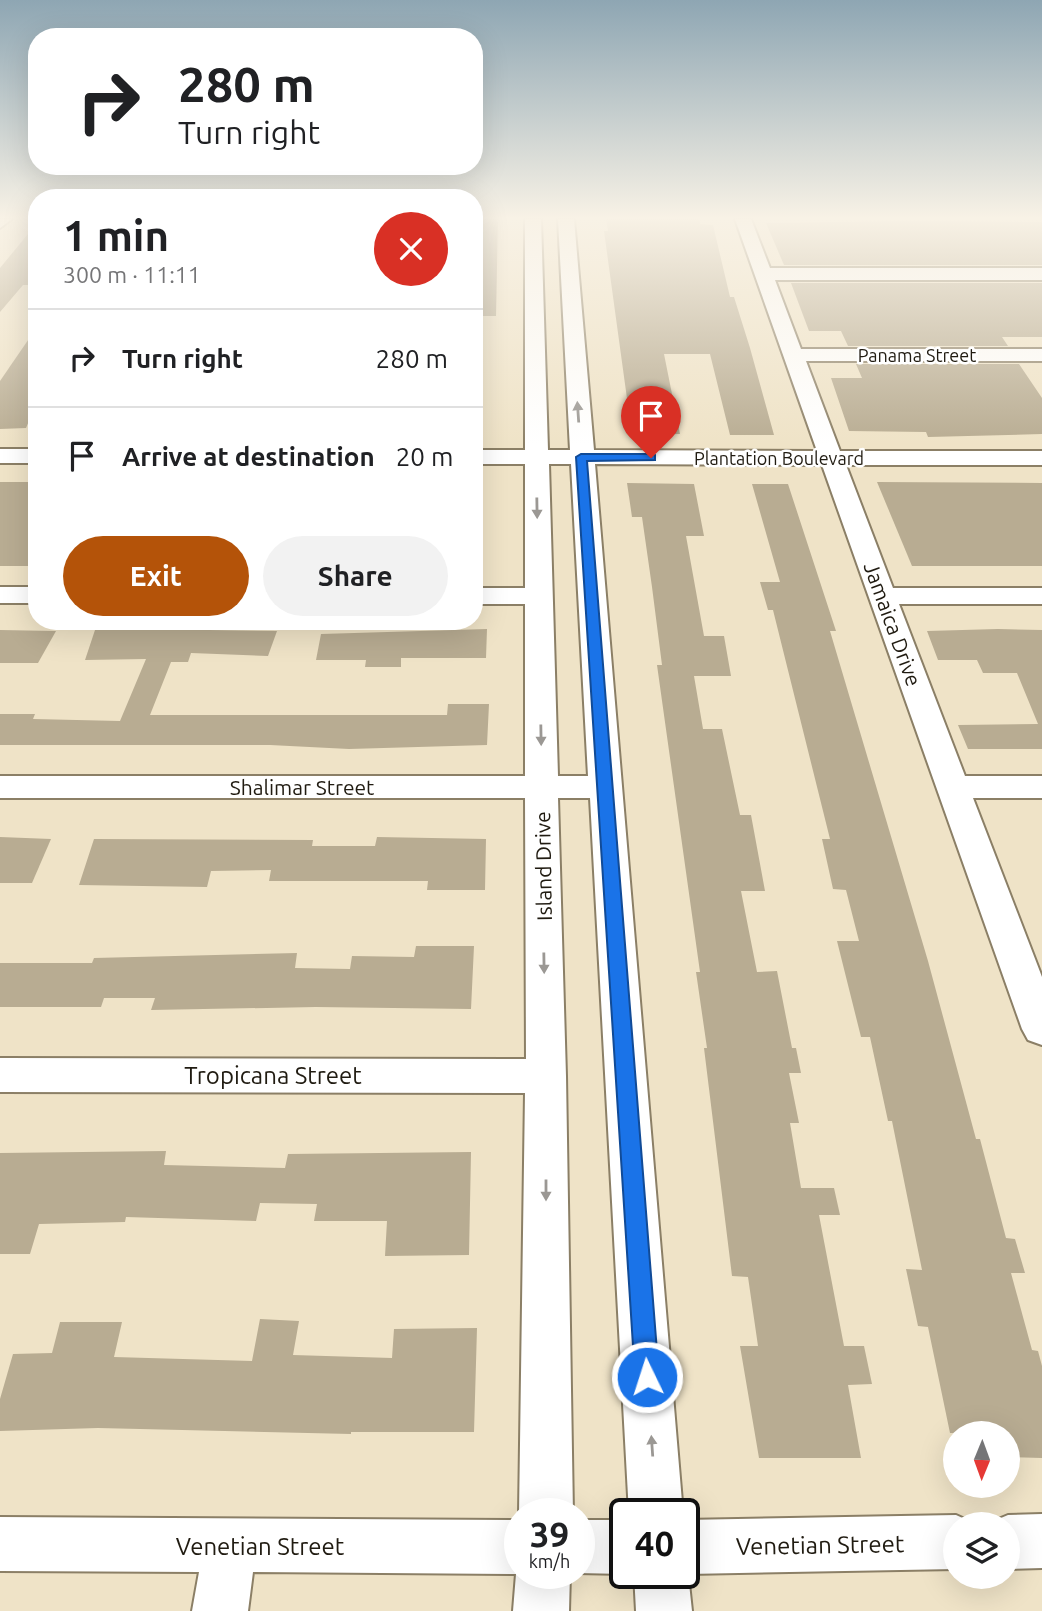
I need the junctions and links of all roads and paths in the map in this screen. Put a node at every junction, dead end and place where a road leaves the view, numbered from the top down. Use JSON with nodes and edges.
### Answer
{"nodes":[{"id":1,"x":534,"y":294,"type":"edge"},
{"id":2,"x":571,"y":294,"type":"edge"},
{"id":3,"x":771,"y":294,"type":"edge"},
{"id":4,"x":792,"y":355,"type":"junction"},
{"id":5,"x":1042,"y":355,"type":"edge"},
{"id":6,"x":0,"y":456,"type":"edge"},
{"id":7,"x":28,"y":456,"type":"edge"},
{"id":8,"x":483,"y":457,"type":"edge"},
{"id":9,"x":537,"y":457,"type":"junction"},
{"id":10,"x":581,"y":457,"type":"junction"},
{"id":11,"x":830,"y":458,"type":"junction"},
{"id":12,"x":1042,"y":458,"type":"edge"},
{"id":13,"x":0,"y":595,"type":"edge"},
{"id":14,"x":28,"y":595,"type":"edge"},
{"id":15,"x":483,"y":596,"type":"edge"},
{"id":16,"x":539,"y":596,"type":"junction"},
{"id":17,"x":884,"y":596,"type":"junction"},
{"id":18,"x":1042,"y":596,"type":"edge"},
{"id":19,"x":952,"y":786,"type":"junction"},
{"id":20,"x":0,"y":787,"type":"edge"},
{"id":21,"x":542,"y":787,"type":"junction"},
{"id":22,"x":1042,"y":787,"type":"edge"},
{"id":23,"x":605,"y":788,"type":"junction"},
{"id":24,"x":1042,"y":1029,"type":"edge"},
{"id":25,"x":0,"y":1074,"type":"edge"},
{"id":26,"x":546,"y":1076,"type":"junction"},
{"id":27,"x":546,"y":1498,"type":"edge"},
{"id":28,"x":655,"y":1498,"type":"edge"},
{"id":29,"x":1042,"y":1541,"type":"edge"},
{"id":30,"x":943,"y":1542,"type":"edge"},
{"id":31,"x":1020,"y":1542,"type":"edge"},
{"id":32,"x":0,"y":1544,"type":"edge"},
{"id":33,"x":230,"y":1546,"type":"junction"},
{"id":34,"x":504,"y":1547,"type":"edge"},
{"id":35,"x":700,"y":1547,"type":"edge"},
{"id":36,"x":542,"y":1589,"type":"edge"},
{"id":37,"x":662,"y":1589,"type":"edge"},
{"id":38,"x":220,"y":1611,"type":"edge"},
{"id":39,"x":541,"y":1611,"type":"edge"},
{"id":40,"x":664,"y":1611,"type":"edge"}],
"edges":[{"from":1,"to":9,"type":"street","name":"Island Drive"},
{"from":10,"to":2,"type":"street","one_way":true},
{"from":3,"to":4,"type":"street","name":"Jamaica Drive"},
{"from":4,"to":5,"type":"street","name":"Panama Street"},
{"from":4,"to":11,"type":"street","name":"Jamaica Drive"},
{"from":6,"to":7,"type":"street"},
{"from":8,"to":9,"type":"street","name":"Plantation Boulevard"},
{"from":9,"to":10,"type":"street","name":"Plantation Boulevard"},
{"from":9,"to":16,"type":"street","name":"Island Drive","one_way":true},
{"from":10,"to":11,"type":"street","name":"Plantation Boulevard"},
{"from":10,"to":23,"type":"street"},
{"from":11,"to":12,"type":"street","name":"Plantation Boulevard"},
{"from":11,"to":17,"type":"street","name":"Jamaica Drive"},
{"from":13,"to":14,"type":"street"},
{"from":15,"to":16,"type":"street"},
{"from":16,"to":21,"type":"street","name":"Island Drive","one_way":true},
{"from":17,"to":18,"type":"street"},
{"from":17,"to":19,"type":"street","name":"Jamaica Drive"},
{"from":19,"to":22,"type":"street"},
{"from":19,"to":24,"type":"street","name":"Jamaica Drive"},
{"from":20,"to":21,"type":"street","name":"Shalimar Street"},
{"from":21,"to":23,"type":"street","name":"Shalimar Street"},
{"from":21,"to":26,"type":"street","name":"Island Drive","one_way":true},
{"from":28,"to":23,"type":"street","one_way":true},
{"from":25,"to":26,"type":"street","name":"Tropicana Street"},
{"from":26,"to":27,"type":"street","name":"Island Drive","one_way":true},
{"from":29,"to":31,"type":"street"},
{"from":30,"to":35,"type":"street","name":"Venetian Street"},
{"from":32,"to":33,"type":"street","name":"Venetian Street"},
{"from":33,"to":34,"type":"street","name":"Venetian Street"},
{"from":33,"to":38,"type":"street"},
{"from":36,"to":39,"type":"street"},
{"from":37,"to":40,"type":"street"}]}
